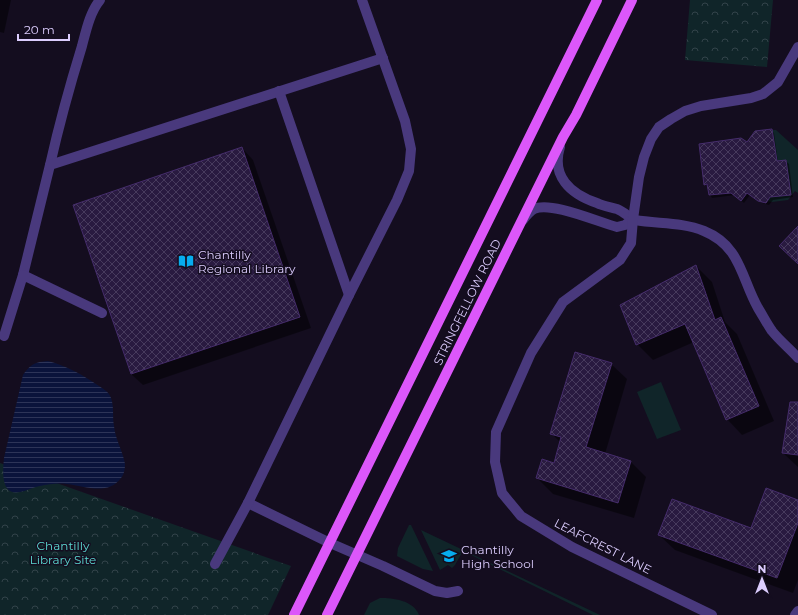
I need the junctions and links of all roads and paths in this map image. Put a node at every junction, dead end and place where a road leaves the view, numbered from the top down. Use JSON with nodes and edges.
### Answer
{"nodes":[{"id":1,"x":100,"y":0,"type":"edge"},
{"id":2,"x":362,"y":0,"type":"edge"},
{"id":3,"x":597,"y":0,"type":"edge"},
{"id":4,"x":632,"y":0,"type":"edge"},
{"id":5,"x":798,"y":47,"type":"edge"},
{"id":6,"x":383,"y":58,"type":"junction"},
{"id":7,"x":279,"y":91,"type":"junction"},
{"id":8,"x":563,"y":137,"type":"junction"},
{"id":9,"x":50,"y":165,"type":"junction"},
{"id":10,"x":633,"y":219,"type":"junction"},
{"id":11,"x":520,"y":225,"type":"junction"},
{"id":12,"x":22,"y":275,"type":"junction"},
{"id":13,"x":349,"y":295,"type":"junction"},
{"id":14,"x":102,"y":313,"type":"dead end"},
{"id":15,"x":4,"y":336,"type":"dead end"},
{"id":16,"x":798,"y":358,"type":"edge"},
{"id":17,"x":248,"y":503,"type":"junction"},
{"id":18,"x":330,"y":543,"type":"junction"},
{"id":19,"x":357,"y":555,"type":"junction"},
{"id":20,"x":215,"y":564,"type":"dead end"},
{"id":21,"x":458,"y":591,"type":"dead end"},
{"id":22,"x":798,"y":611,"type":"edge"},
{"id":23,"x":294,"y":615,"type":"edge"},
{"id":24,"x":327,"y":615,"type":"edge"},
{"id":25,"x":712,"y":615,"type":"edge"},
{"id":26,"x":795,"y":615,"type":"edge"}],
"edges":[{"from":1,"to":9,"type":"street"},
{"from":2,"to":6,"type":"street"},
{"from":3,"to":18,"type":"main road","name":"STRINGFELLOW ROAD"},
{"from":4,"to":8,"type":"main road","name":"STRINGFELLOW ROAD"},
{"from":5,"to":10,"type":"street","name":"LEAFCREST LANE"},
{"from":6,"to":7,"type":"street"},
{"from":6,"to":13,"type":"street"},
{"from":7,"to":9,"type":"street"},
{"from":7,"to":13,"type":"street"},
{"from":8,"to":10,"type":"street"},
{"from":8,"to":11,"type":"main road","name":"STRINGFELLOW ROAD"},
{"from":9,"to":12,"type":"street"},
{"from":10,"to":11,"type":"street"},
{"from":10,"to":16,"type":"street"},
{"from":10,"to":25,"type":"street","name":"LEAFCREST LANE"},
{"from":11,"to":19,"type":"main road","name":"STRINGFELLOW ROAD"},
{"from":12,"to":14,"type":"street"},
{"from":12,"to":15,"type":"street"},
{"from":13,"to":17,"type":"street"},
{"from":17,"to":18,"type":"street"},
{"from":17,"to":20,"type":"street"},
{"from":18,"to":19,"type":"street"},
{"from":18,"to":23,"type":"main road","name":"STRINGFELLOW ROAD"},
{"from":19,"to":21,"type":"street"},
{"from":19,"to":24,"type":"main road","name":"STRINGFELLOW ROAD"},
{"from":22,"to":26,"type":"street"}]}
